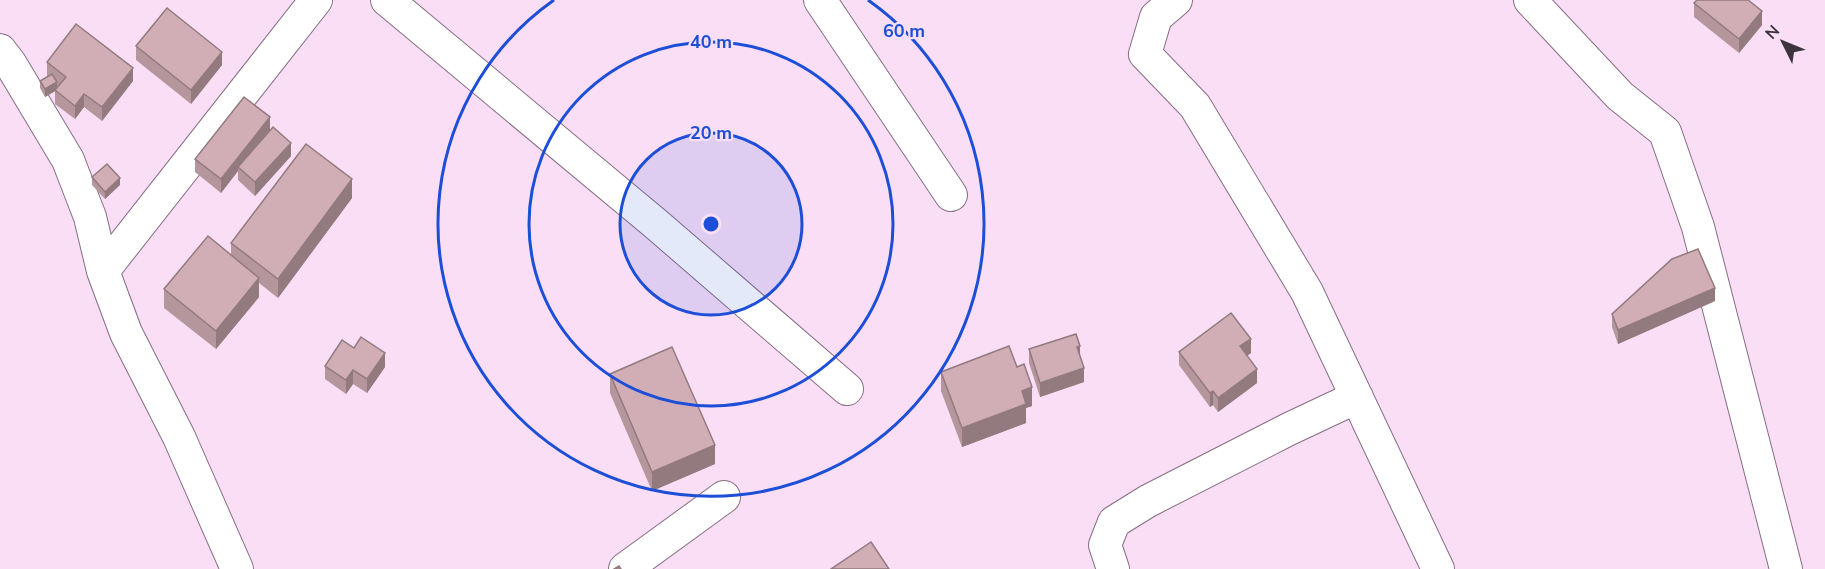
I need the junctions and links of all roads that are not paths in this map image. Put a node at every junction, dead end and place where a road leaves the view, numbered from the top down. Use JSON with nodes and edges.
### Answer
{"nodes":[{"id":1,"x":316,"y":0,"type":"edge"},
{"id":2,"x":387,"y":0,"type":"edge"},
{"id":3,"x":820,"y":0,"type":"edge"},
{"id":4,"x":1176,"y":0,"type":"edge"},
{"id":5,"x":1530,"y":0,"type":"edge"},
{"id":6,"x":0,"y":50,"type":"edge"},
{"id":7,"x":951,"y":195,"type":"dead end"},
{"id":8,"x":103,"y":271,"type":"junction"},
{"id":9,"x":848,"y":389,"type":"dead end"},
{"id":10,"x":1357,"y":397,"type":"junction"},
{"id":11,"x":724,"y":497,"type":"dead end"},
{"id":12,"x":237,"y":569,"type":"edge"},
{"id":13,"x":625,"y":569,"type":"edge"},
{"id":14,"x":1113,"y":569,"type":"edge"},
{"id":15,"x":1438,"y":569,"type":"edge"},
{"id":16,"x":1786,"y":569,"type":"edge"}],
"edges":[{"from":1,"to":8,"type":"street"},
{"from":2,"to":9,"type":"street"},
{"from":3,"to":7,"type":"street"},
{"from":4,"to":10,"type":"street"},
{"from":5,"to":16,"type":"street"},
{"from":6,"to":8,"type":"street"},
{"from":8,"to":12,"type":"street"},
{"from":10,"to":14,"type":"street"},
{"from":10,"to":15,"type":"street"},
{"from":11,"to":13,"type":"street"}]}
